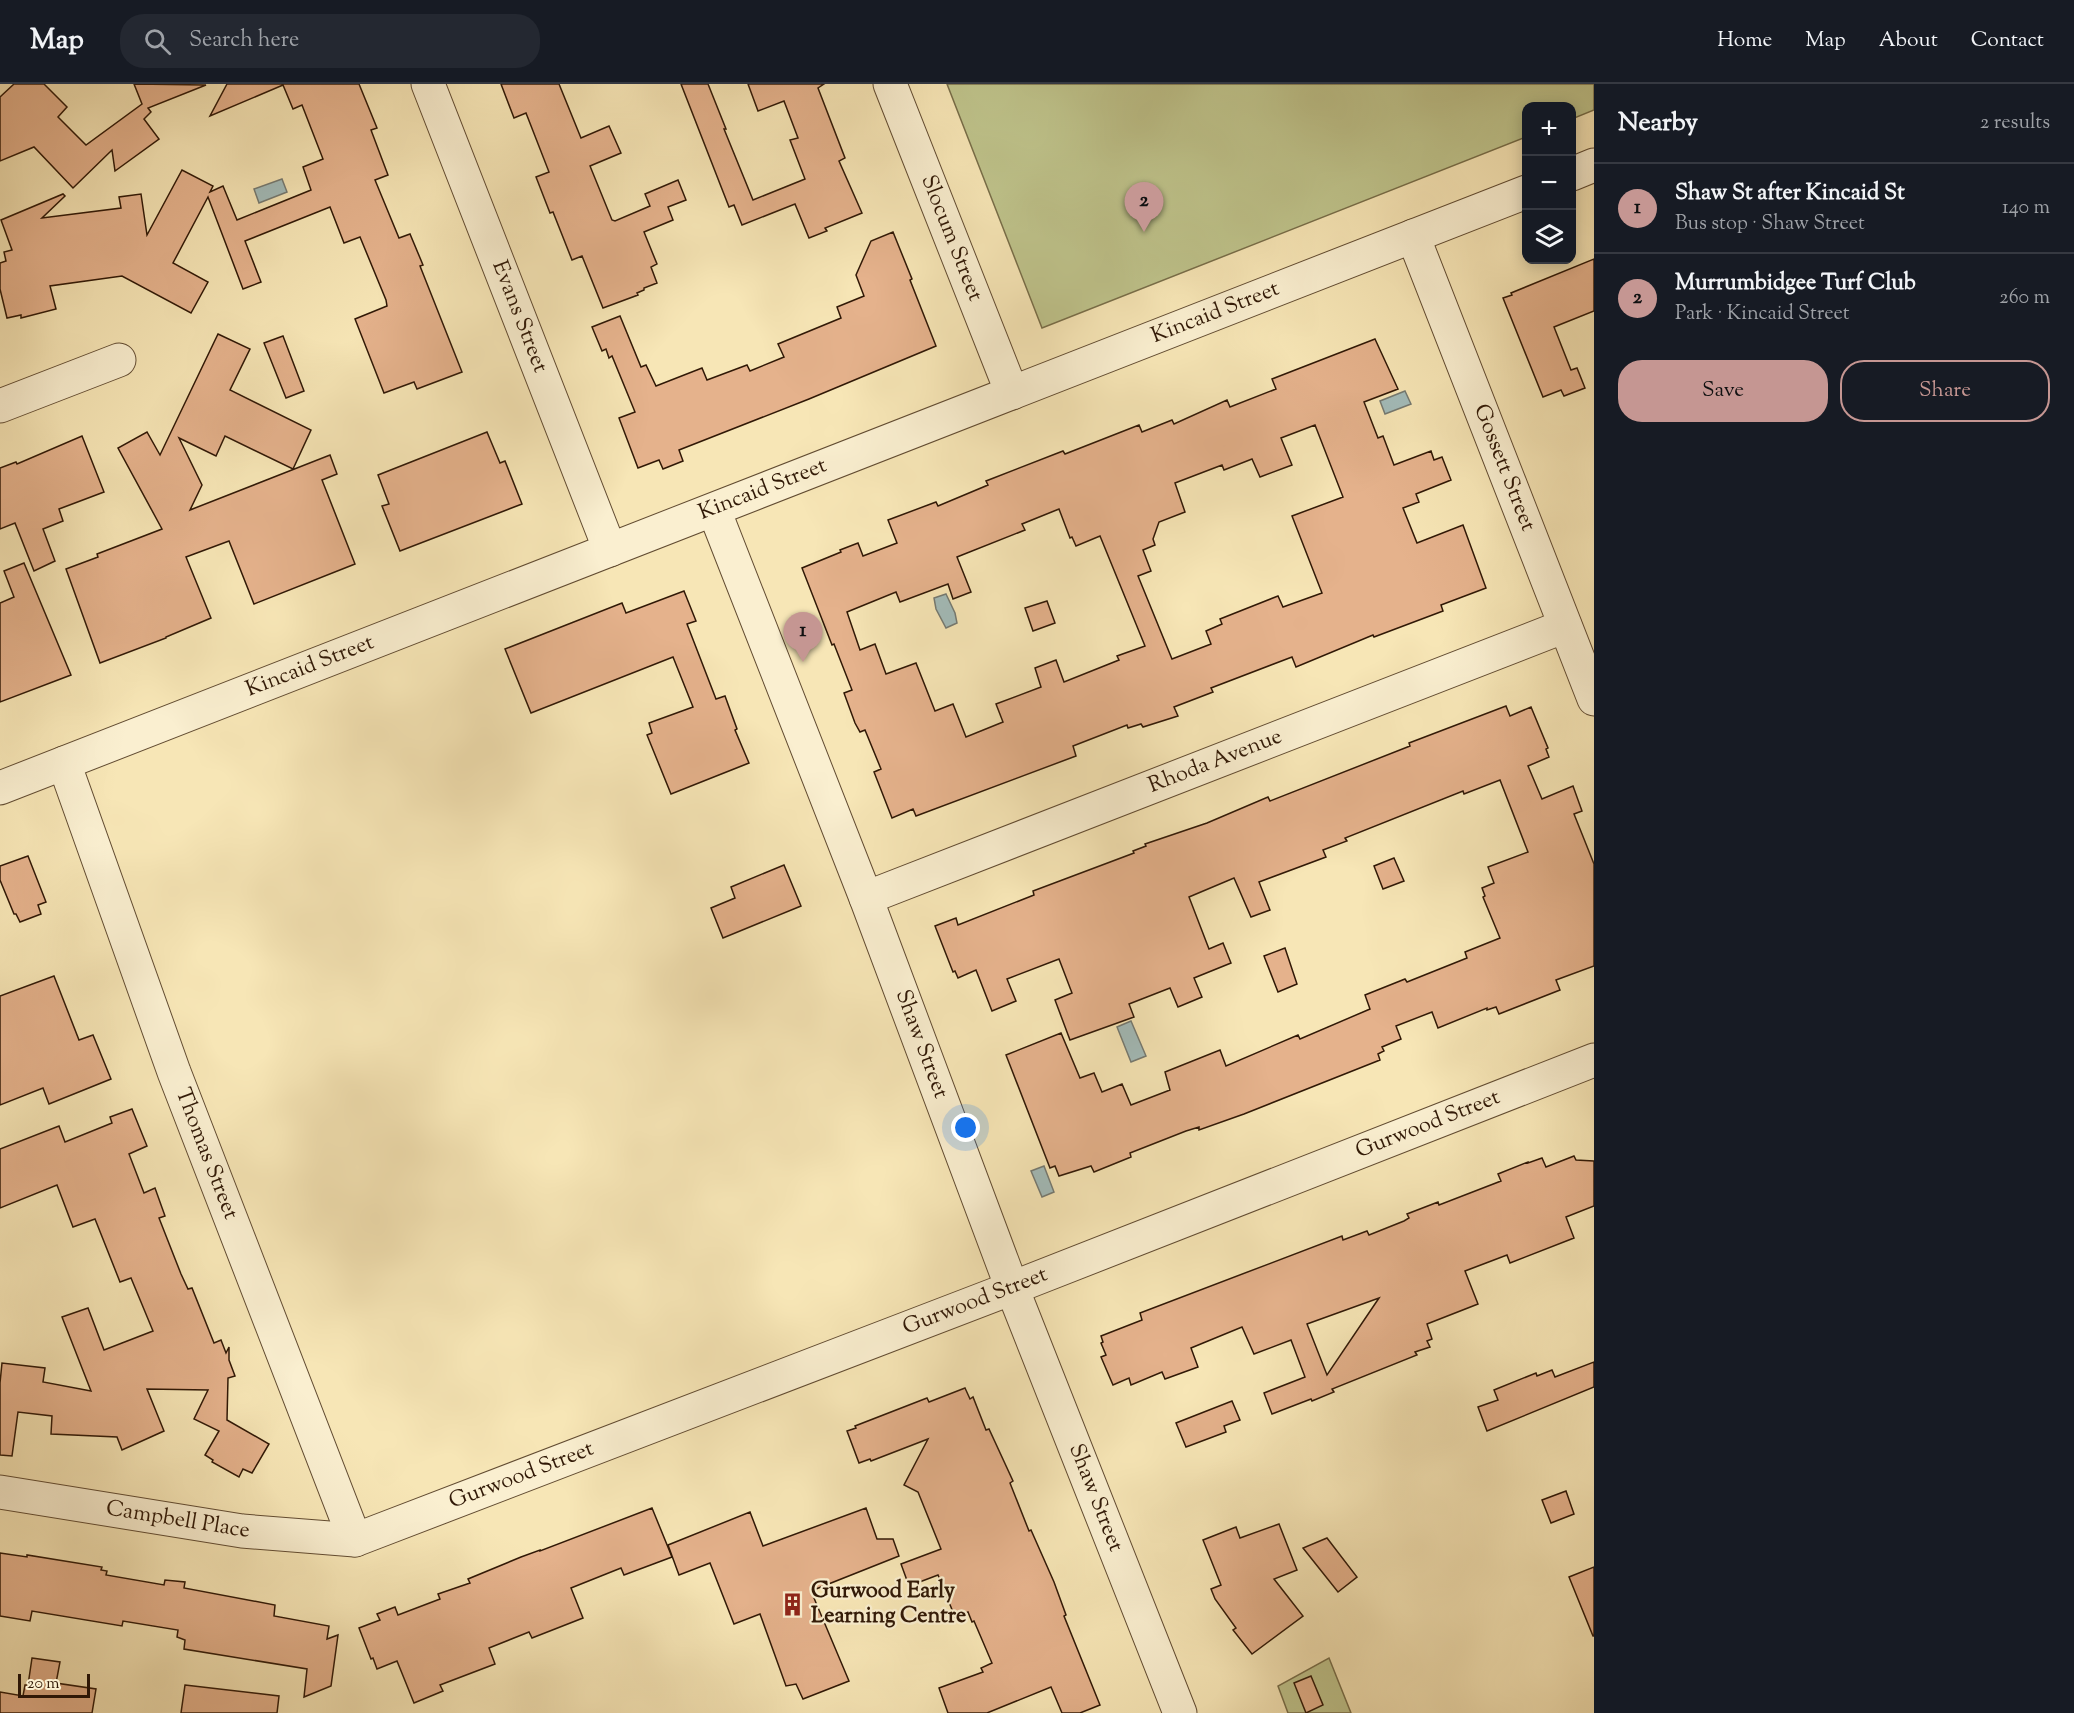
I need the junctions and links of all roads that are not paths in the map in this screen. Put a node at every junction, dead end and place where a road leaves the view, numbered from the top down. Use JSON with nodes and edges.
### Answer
{"nodes":[{"id":1,"x":428,"y":84,"type":"edge"},
{"id":2,"x":890,"y":84,"type":"edge"},
{"id":3,"x":1594,"y":165,"type":"edge"},
{"id":4,"x":1576,"y":172,"type":"edge"},
{"id":5,"x":1522,"y":194,"type":"edge"},
{"id":6,"x":1413,"y":236,"type":"junction"},
{"id":7,"x":119,"y":360,"type":"dead end"},
{"id":8,"x":1012,"y":393,"type":"junction"},
{"id":9,"x":0,"y":406,"type":"edge"},
{"id":10,"x":714,"y":510,"type":"junction"},
{"id":11,"x":610,"y":550,"type":"junction"},
{"id":12,"x":1565,"y":626,"type":"junction"},
{"id":13,"x":1594,"y":699,"type":"edge"},
{"id":14,"x":64,"y":763,"type":"junction"},
{"id":15,"x":0,"y":788,"type":"edge"},
{"id":16,"x":866,"y":898,"type":"junction"},
{"id":17,"x":1594,"y":1060,"type":"edge"},
{"id":18,"x":1012,"y":1288,"type":"junction"},
{"id":19,"x":0,"y":1492,"type":"edge"},
{"id":20,"x":355,"y":1540,"type":"junction"},
{"id":21,"x":1180,"y":1713,"type":"edge"}],
"edges":[{"from":1,"to":11,"type":"street","name":"Evans Street"},
{"from":2,"to":8,"type":"street","name":"Slocum Street"},
{"from":3,"to":4,"type":"street"},
{"from":5,"to":6,"type":"street","name":"Kincaid Street"},
{"from":6,"to":8,"type":"street","name":"Kincaid Street"},
{"from":6,"to":12,"type":"street","name":"Gossett Street"},
{"from":7,"to":9,"type":"street"},
{"from":8,"to":10,"type":"street","name":"Kincaid Street"},
{"from":10,"to":11,"type":"street","name":"Kincaid Street"},
{"from":10,"to":16,"type":"street","name":"Shaw Street"},
{"from":11,"to":14,"type":"street","name":"Kincaid Street"},
{"from":12,"to":13,"type":"street","name":"Gossett Street"},
{"from":12,"to":16,"type":"street","name":"Rhoda Avenue"},
{"from":14,"to":15,"type":"street","name":"Kincaid Street"},
{"from":14,"to":20,"type":"street","name":"Thomas Street"},
{"from":16,"to":18,"type":"street","name":"Shaw Street"},
{"from":17,"to":18,"type":"street","name":"Gurwood Street"},
{"from":18,"to":20,"type":"street","name":"Gurwood Street"},
{"from":18,"to":21,"type":"street","name":"Shaw Street"},
{"from":19,"to":20,"type":"street","name":"Campbell Place"}]}
